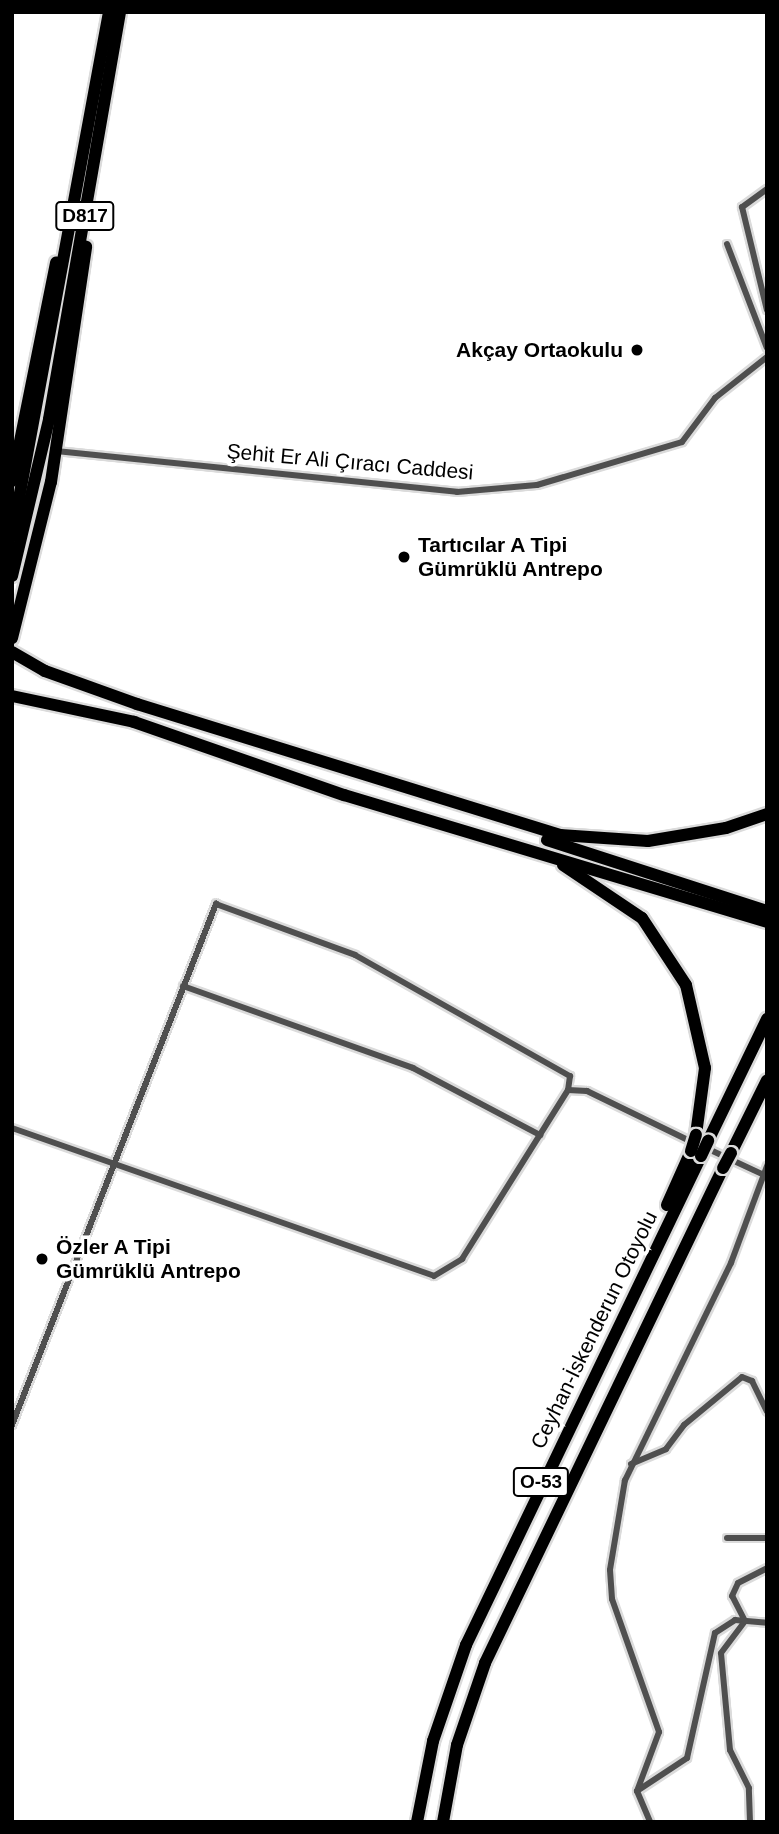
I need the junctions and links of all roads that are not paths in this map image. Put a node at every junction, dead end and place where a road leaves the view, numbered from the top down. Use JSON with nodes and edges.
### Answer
{"nodes":[{"id":1,"x":109,"y":12,"type":"edge"},
{"id":2,"x":120,"y":12,"type":"edge"},
{"id":3,"x":767,"y":189,"type":"edge"},
{"id":4,"x":87,"y":207,"type":"junction"},
{"id":5,"x":71,"y":211,"type":"junction"},
{"id":6,"x":727,"y":244,"type":"dead end"},
{"id":7,"x":767,"y":310,"type":"edge"},
{"id":8,"x":767,"y":348,"type":"edge"},
{"id":9,"x":767,"y":357,"type":"edge"},
{"id":10,"x":44,"y":418,"type":"junction"},
{"id":11,"x":56,"y":451,"type":"junction"},
{"id":12,"x":12,"y":481,"type":"edge"},
{"id":13,"x":12,"y":536,"type":"edge"},
{"id":14,"x":12,"y":576,"type":"edge"},
{"id":15,"x":12,"y":638,"type":"edge"},
{"id":16,"x":12,"y":652,"type":"edge"},
{"id":17,"x":12,"y":696,"type":"edge"},
{"id":18,"x":360,"y":772,"type":"junction"},
{"id":19,"x":767,"y":814,"type":"edge"},
{"id":20,"x":475,"y":832,"type":"junction"},
{"id":21,"x":767,"y":911,"type":"edge"},
{"id":22,"x":767,"y":922,"type":"edge"},
{"id":23,"x":183,"y":986,"type":"junction"},
{"id":24,"x":767,"y":1019,"type":"edge"},
{"id":25,"x":767,"y":1080,"type":"edge"},
{"id":26,"x":568,"y":1090,"type":"junction"},
{"id":27,"x":12,"y":1128,"type":"edge"},
{"id":28,"x":540,"y":1135,"type":"junction"},
{"id":29,"x":702,"y":1138,"type":"junction"},
{"id":30,"x":115,"y":1162,"type":"junction"},
{"id":31,"x":767,"y":1166,"type":"edge"},
{"id":32,"x":765,"y":1175,"type":"edge"},
{"id":33,"x":763,"y":1393,"type":"edge"},
{"id":34,"x":767,"y":1412,"type":"edge"},
{"id":35,"x":12,"y":1425,"type":"edge"},
{"id":36,"x":631,"y":1464,"type":"junction"},
{"id":37,"x":727,"y":1538,"type":"dead end"},
{"id":38,"x":767,"y":1538,"type":"edge"},
{"id":39,"x":767,"y":1569,"type":"edge"},
{"id":40,"x":745,"y":1621,"type":"junction"},
{"id":41,"x":767,"y":1623,"type":"edge"},
{"id":42,"x":637,"y":1791,"type":"junction"},
{"id":43,"x":417,"y":1822,"type":"edge"},
{"id":44,"x":443,"y":1822,"type":"edge"},
{"id":45,"x":650,"y":1822,"type":"edge"},
{"id":46,"x":750,"y":1822,"type":"edge"}],
"edges":[{"from":1,"to":5,"type":"highway","number":"D817"},
{"from":2,"to":4,"type":"highway","number":"D817"},
{"from":3,"to":7,"type":"street"},
{"from":4,"to":10,"type":"highway","number":"D817"},
{"from":4,"to":11,"type":"highway"},
{"from":5,"to":10,"type":"highway","number":"D817"},
{"from":5,"to":12,"type":"highway"},
{"from":6,"to":8,"type":"street"},
{"from":9,"to":11,"type":"street","name":"Şehit Er Ali Çıracı Caddesi"},
{"from":10,"to":13,"type":"highway","number":"D817"},
{"from":10,"to":14,"type":"highway","number":"D817"},
{"from":11,"to":15,"type":"highway"},
{"from":16,"to":18,"type":"highway"},
{"from":17,"to":20,"type":"highway"},
{"from":18,"to":19,"type":"highway"},
{"from":18,"to":21,"type":"highway"},
{"from":20,"to":22,"type":"highway"},
{"from":20,"to":29,"type":"highway"},
{"from":23,"to":26,"type":"street"},
{"from":23,"to":28,"type":"street"},
{"from":23,"to":30,"type":"street"},
{"from":24,"to":29,"type":"highway","name":"Ceyhan-İskenderun Otoyolu","number":"O-53"},
{"from":25,"to":44,"type":"highway","number":"O-53","bridge":true},
{"from":26,"to":28,"type":"street"},
{"from":26,"to":32,"type":"street"},
{"from":27,"to":30,"type":"street"},
{"from":28,"to":30,"type":"street"},
{"from":29,"to":43,"type":"highway","name":"Ceyhan-İskenderun Otoyolu","number":"O-53","bridge":true},
{"from":30,"to":35,"type":"street"},
{"from":31,"to":32,"type":"street"},
{"from":32,"to":36,"type":"street"},
{"from":33,"to":34,"type":"street"},
{"from":33,"to":36,"type":"street"},
{"from":36,"to":42,"type":"street"},
{"from":37,"to":38,"type":"street"},
{"from":39,"to":40,"type":"street"},
{"from":40,"to":41,"type":"street"},
{"from":40,"to":42,"type":"street"},
{"from":40,"to":46,"type":"street"},
{"from":42,"to":45,"type":"street"}]}
